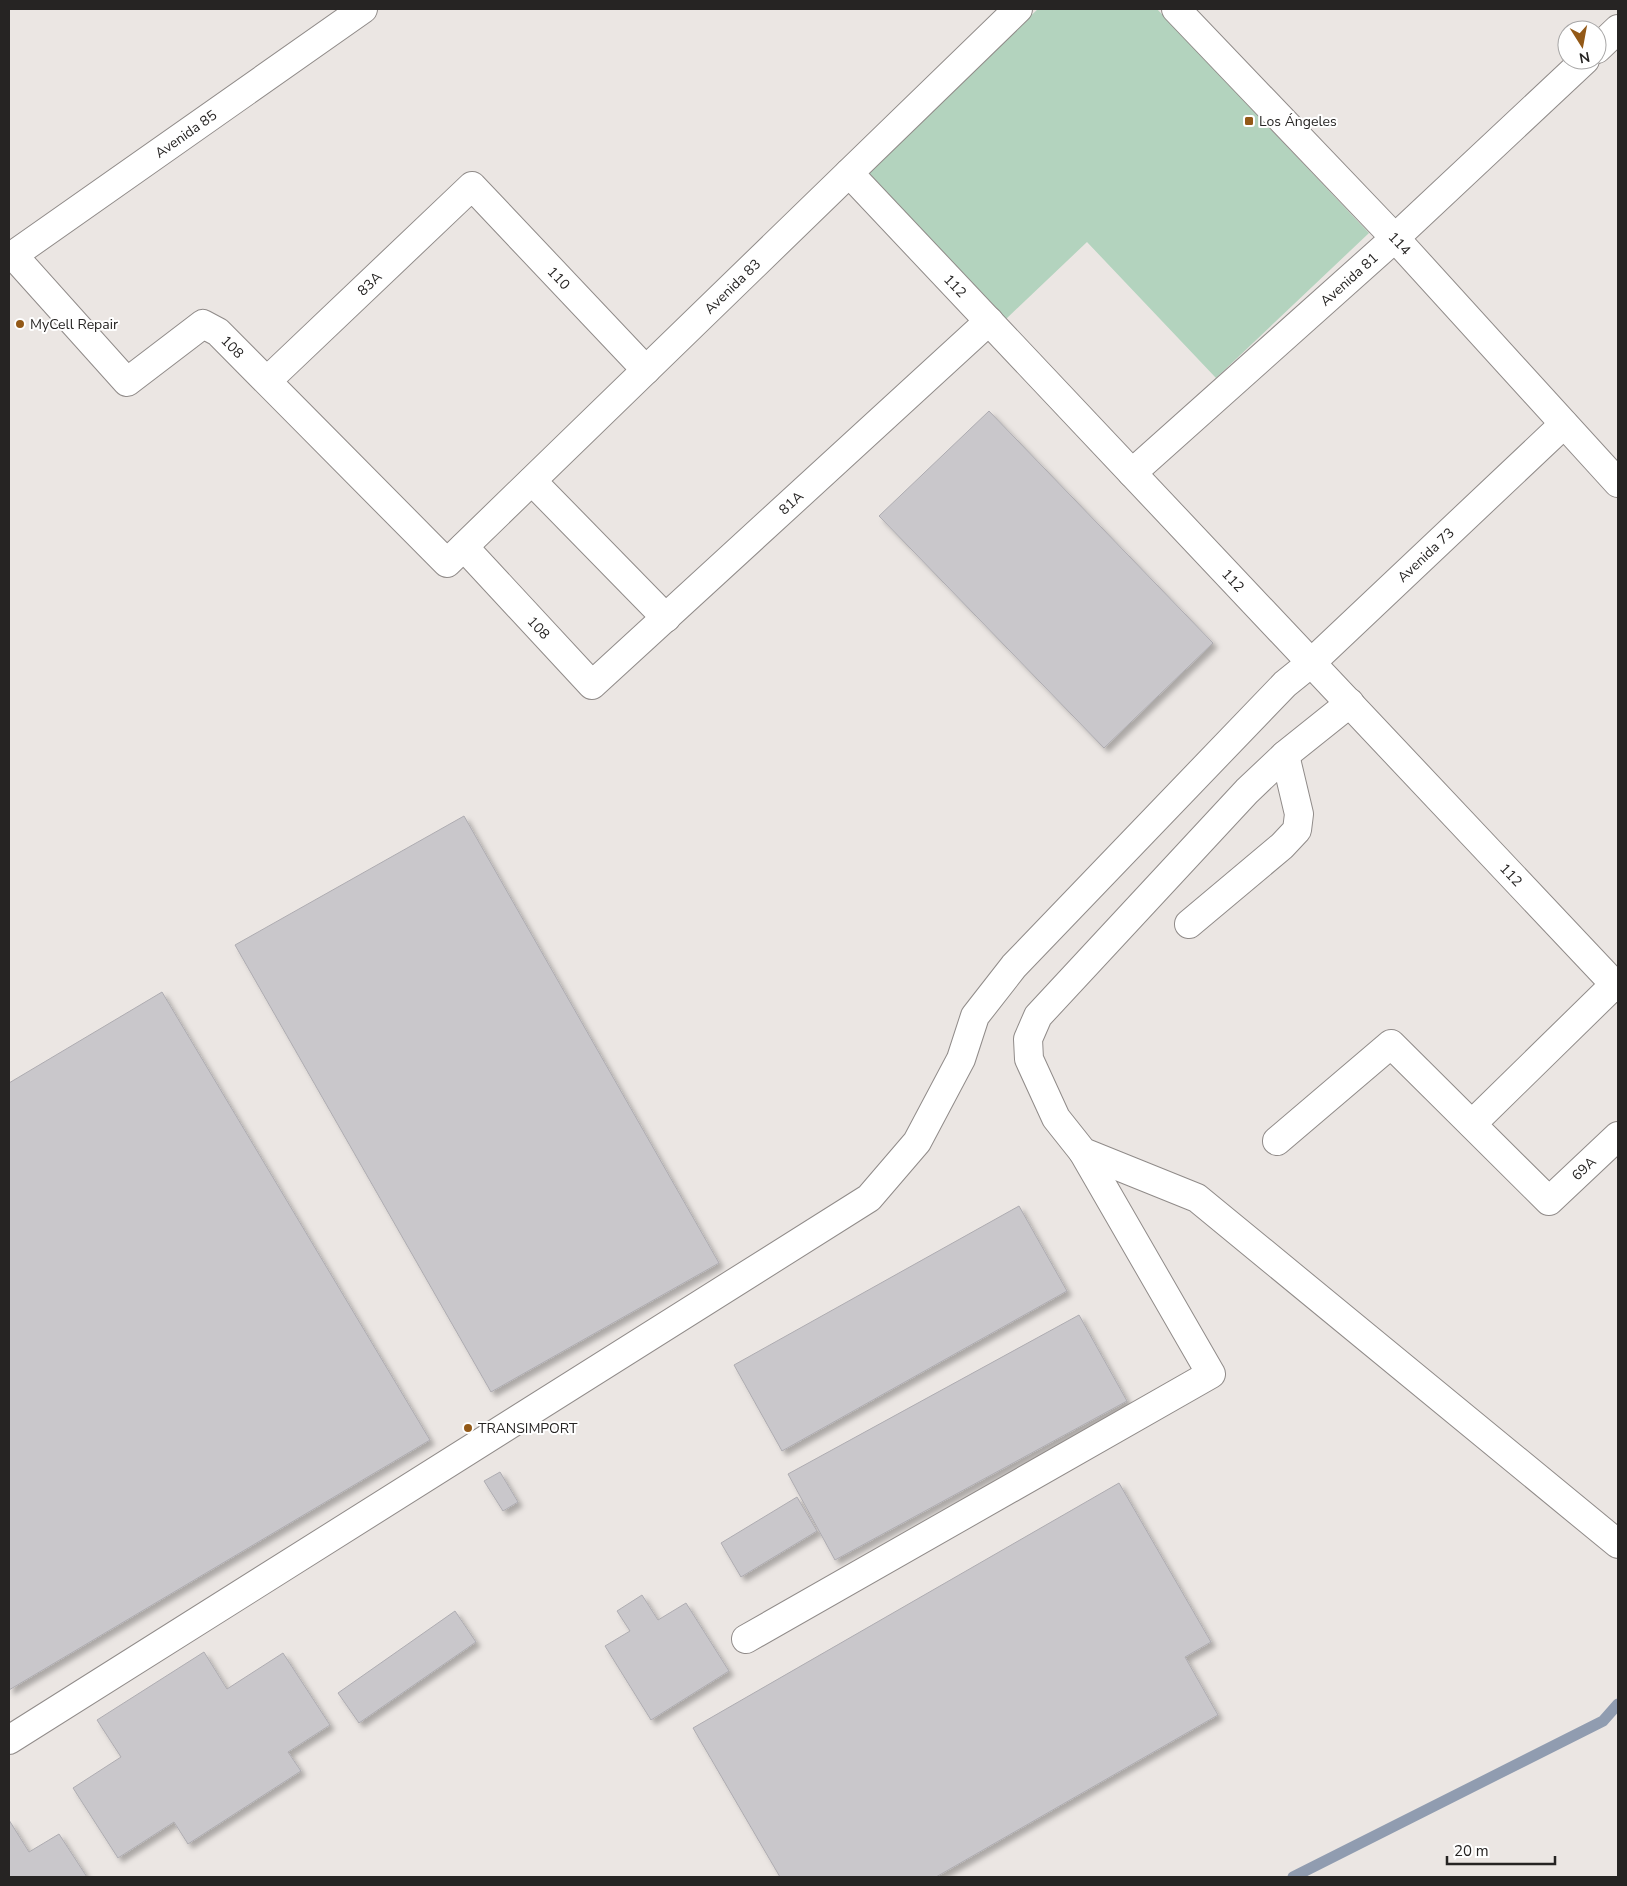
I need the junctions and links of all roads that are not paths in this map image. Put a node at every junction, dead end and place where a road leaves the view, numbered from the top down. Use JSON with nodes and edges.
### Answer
{"nodes":[{"id":1,"x":363,"y":9,"type":"edge"},
{"id":2,"x":1018,"y":9,"type":"edge"},
{"id":3,"x":1176,"y":9,"type":"edge"},
{"id":4,"x":1618,"y":29,"type":"edge"},
{"id":5,"x":1607,"y":39,"type":"edge"},
{"id":6,"x":1574,"y":70,"type":"edge"},
{"id":7,"x":849,"y":173,"type":"junction"},
{"id":8,"x":472,"y":186,"type":"joint"},
{"id":9,"x":1395,"y":238,"type":"junction"},
{"id":10,"x":11,"y":257,"type":"edge"},
{"id":11,"x":988,"y":321,"type":"junction"},
{"id":12,"x":646,"y":370,"type":"junction"},
{"id":13,"x":268,"y":380,"type":"junction"},
{"id":14,"x":1564,"y":424,"type":"junction"},
{"id":15,"x":1132,"y":473,"type":"junction"},
{"id":16,"x":532,"y":481,"type":"junction"},
{"id":17,"x":1618,"y":483,"type":"edge"},
{"id":18,"x":456,"y":555,"type":"junction"},
{"id":19,"x":666,"y":618,"type":"junction"},
{"id":20,"x":1312,"y":663,"type":"junction"},
{"id":21,"x":592,"y":686,"type":"joint"},
{"id":22,"x":1350,"y":703,"type":"junction"},
{"id":23,"x":1285,"y":755,"type":"junction"},
{"id":24,"x":1190,"y":924,"type":"dead end"},
{"id":25,"x":1616,"y":986,"type":"edge"},
{"id":26,"x":1472,"y":1124,"type":"junction"},
{"id":27,"x":1618,"y":1136,"type":"edge"},
{"id":28,"x":1277,"y":1141,"type":"dead end"},
{"id":29,"x":1083,"y":1152,"type":"junction"},
{"id":30,"x":1618,"y":1544,"type":"edge"},
{"id":31,"x":746,"y":1639,"type":"dead end"},
{"id":32,"x":9,"y":1740,"type":"edge"}],
"edges":[{"from":1,"to":10,"type":"street","name":"Avenida 85"},
{"from":2,"to":7,"type":"street","name":"Avenida 83"},
{"from":3,"to":9,"type":"street","name":"114"},
{"from":4,"to":5,"type":"street"},
{"from":6,"to":9,"type":"street","name":"Avenida 81"},
{"from":7,"to":11,"type":"street","name":"112"},
{"from":7,"to":12,"type":"street","name":"Avenida 83"},
{"from":8,"to":12,"type":"street","name":"110"},
{"from":8,"to":13,"type":"street","name":"83A"},
{"from":9,"to":14,"type":"street","name":"114"},
{"from":9,"to":15,"type":"street","name":"Avenida 81"},
{"from":10,"to":13,"type":"street","name":"108"},
{"from":11,"to":15,"type":"street","name":"112"},
{"from":11,"to":19,"type":"street","name":"81A"},
{"from":12,"to":16,"type":"street","name":"Avenida 83"},
{"from":13,"to":18,"type":"street","name":"108"},
{"from":14,"to":17,"type":"street","name":"114"},
{"from":14,"to":20,"type":"street","name":"Avenida 73"},
{"from":15,"to":20,"type":"street","name":"112"},
{"from":16,"to":18,"type":"street","name":"Avenida 83"},
{"from":16,"to":19,"type":"street"},
{"from":18,"to":21,"type":"street","name":"108"},
{"from":19,"to":21,"type":"street","name":"81A"},
{"from":20,"to":22,"type":"street","name":"112"},
{"from":20,"to":32,"type":"street","name":"Avenida 73"},
{"from":22,"to":23,"type":"street"},
{"from":22,"to":25,"type":"street","name":"112"},
{"from":23,"to":24,"type":"street"},
{"from":23,"to":29,"type":"street"},
{"from":25,"to":26,"type":"street"},
{"from":26,"to":27,"type":"street","name":"69A"},
{"from":26,"to":28,"type":"street"},
{"from":29,"to":30,"type":"street"},
{"from":29,"to":31,"type":"street"}]}
